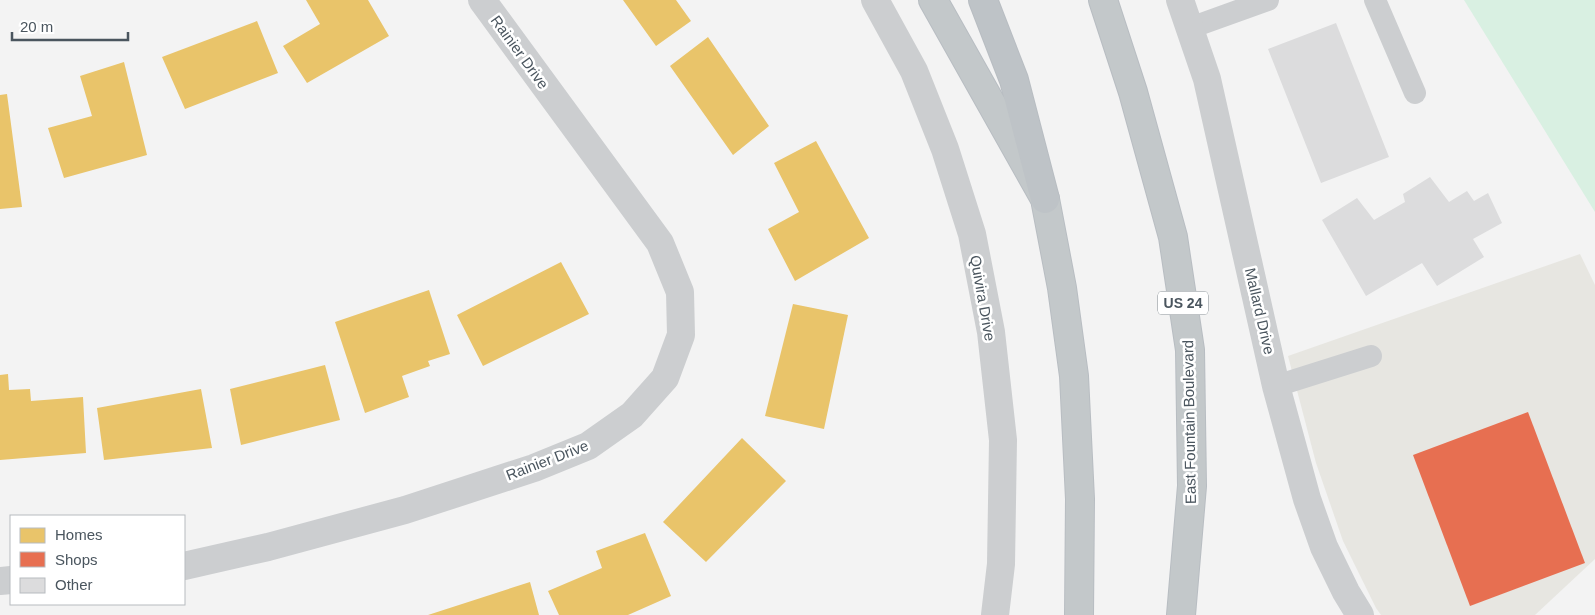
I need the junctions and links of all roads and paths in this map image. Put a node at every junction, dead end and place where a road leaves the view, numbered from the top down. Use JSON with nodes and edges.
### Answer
{"nodes":[{"id":1,"x":482,"y":0,"type":"edge"},
{"id":2,"x":875,"y":0,"type":"edge"},
{"id":3,"x":933,"y":0,"type":"edge"},
{"id":4,"x":983,"y":0,"type":"edge"},
{"id":5,"x":1103,"y":0,"type":"edge"},
{"id":6,"x":1180,"y":0,"type":"edge"},
{"id":7,"x":1268,"y":0,"type":"edge"},
{"id":8,"x":1375,"y":0,"type":"edge"},
{"id":9,"x":1190,"y":28,"type":"junction"},
{"id":10,"x":1415,"y":93,"type":"dead end"},
{"id":11,"x":1045,"y":200,"type":"junction"},
{"id":12,"x":1371,"y":356,"type":"dead end"},
{"id":13,"x":1276,"y":386,"type":"junction"},
{"id":14,"x":185,"y":566,"type":"edge"},
{"id":15,"x":995,"y":615,"type":"edge"},
{"id":16,"x":1079,"y":615,"type":"edge"},
{"id":17,"x":1181,"y":615,"type":"edge"},
{"id":18,"x":1360,"y":615,"type":"edge"}],
"edges":[{"from":1,"to":14,"type":"street","name":"Rainier Drive"},
{"from":2,"to":15,"type":"street","name":"Quivira Drive"},
{"from":3,"to":11,"type":"highway"},
{"from":4,"to":11,"type":"highway"},
{"from":5,"to":17,"type":"highway","name":"East Fountain Boulevard","number":"US 24"},
{"from":6,"to":9,"type":"street","name":"Mallard Drive"},
{"from":7,"to":9,"type":"lane"},
{"from":8,"to":10,"type":"lane"},
{"from":9,"to":13,"type":"street","name":"Mallard Drive"},
{"from":11,"to":16,"type":"highway"},
{"from":12,"to":13,"type":"lane"},
{"from":13,"to":18,"type":"street","name":"Mallard Drive"}]}
